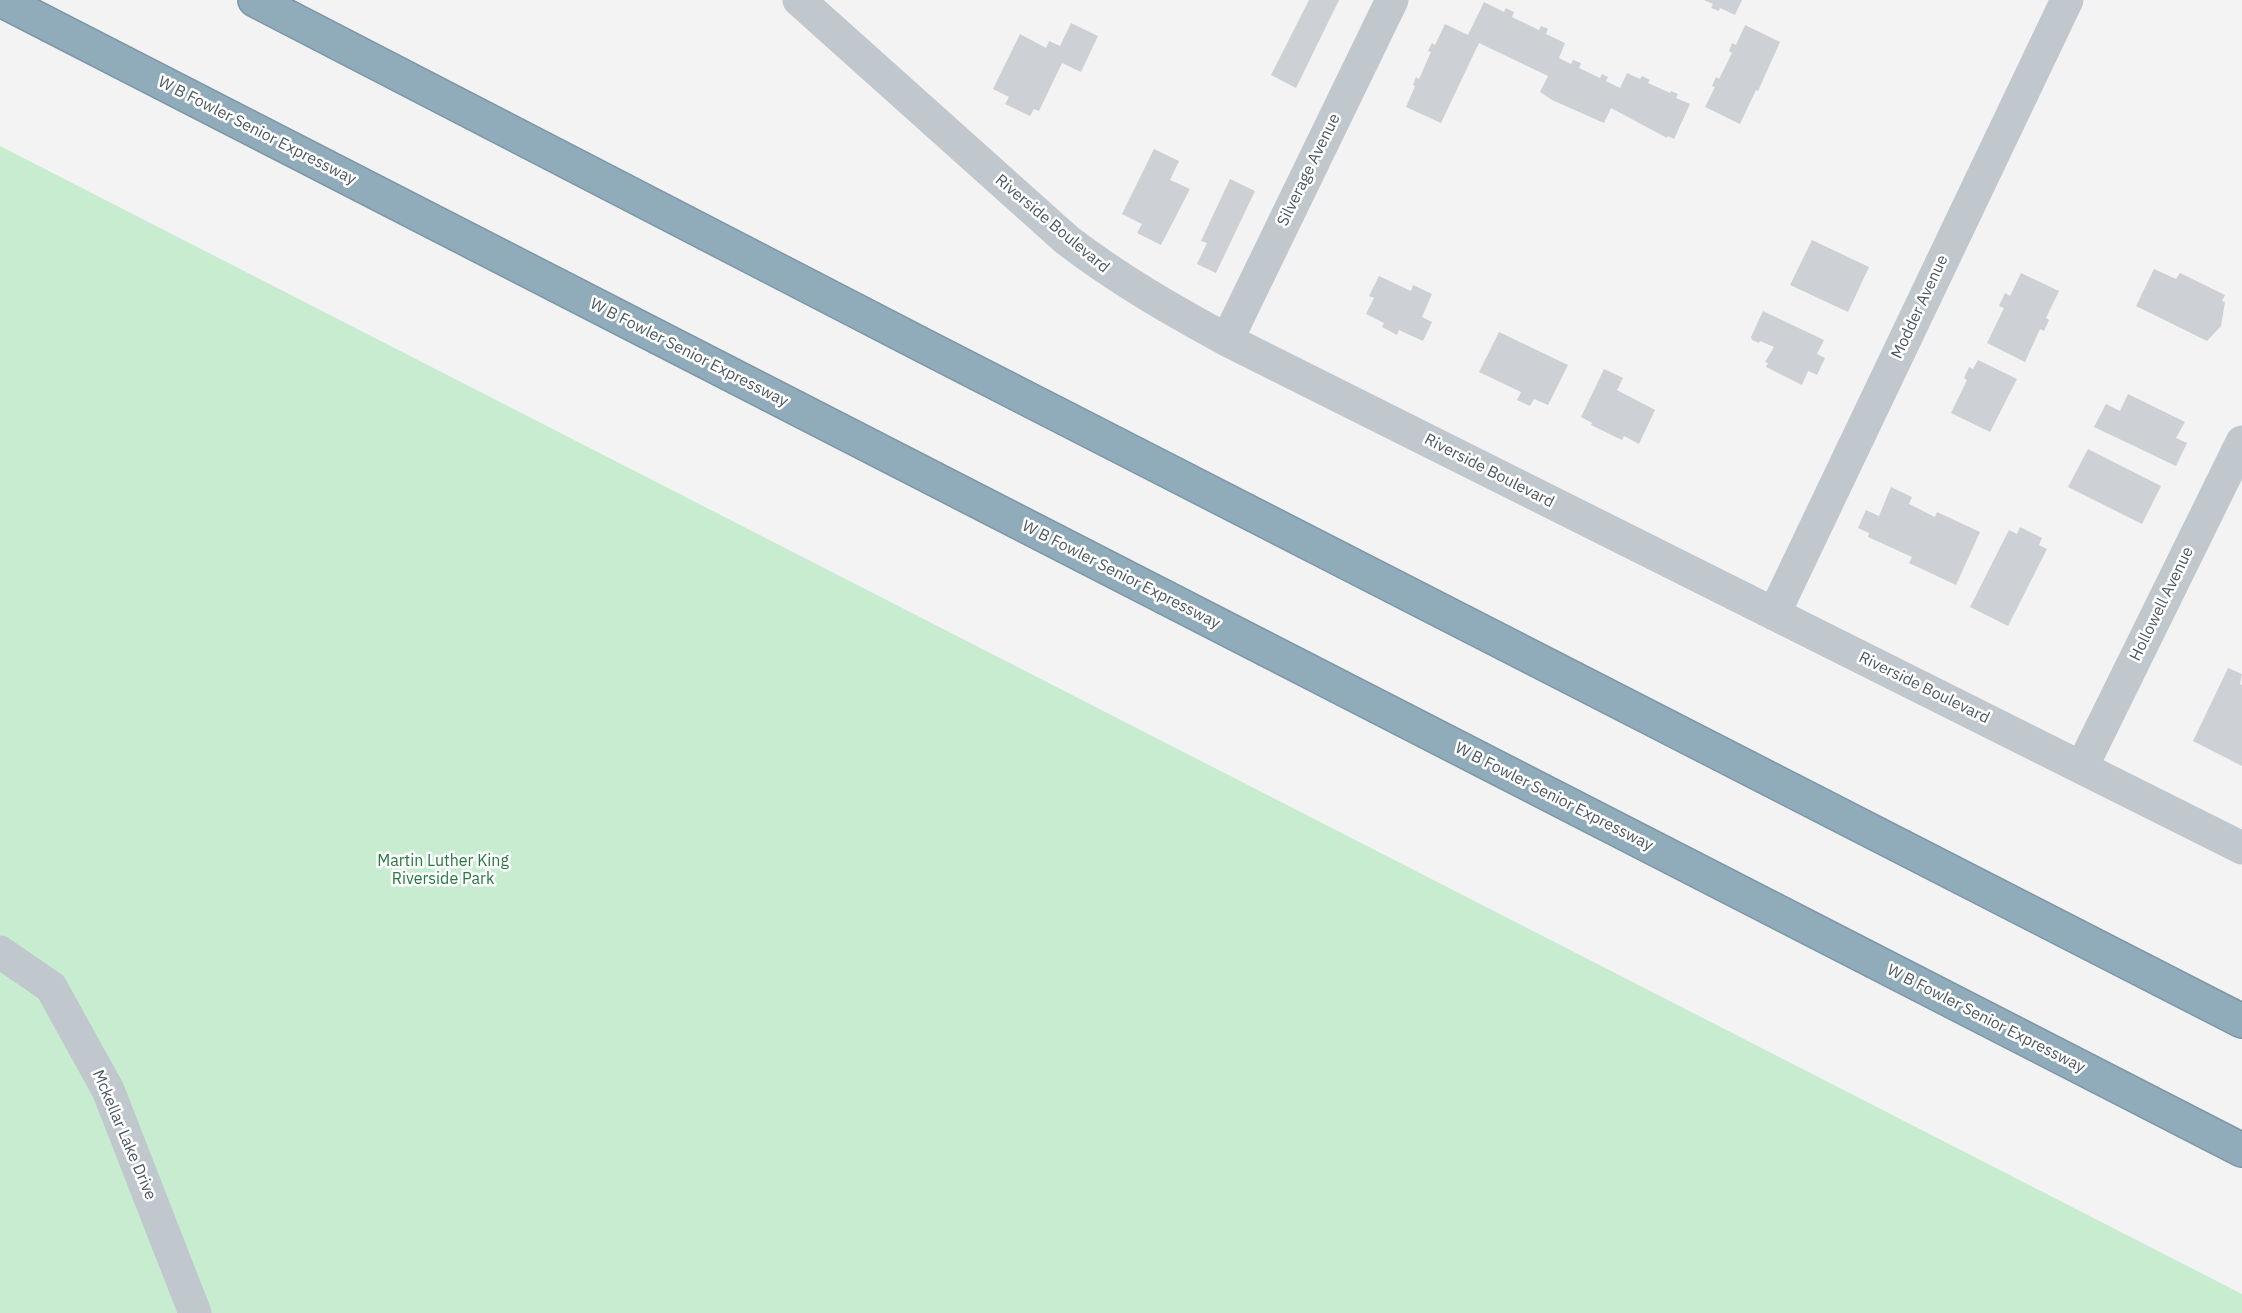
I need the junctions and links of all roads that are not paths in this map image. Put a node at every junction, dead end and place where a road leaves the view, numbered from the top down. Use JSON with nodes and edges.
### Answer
{"nodes":[{"id":1,"x":1,"y":0,"type":"edge"},
{"id":2,"x":255,"y":0,"type":"edge"},
{"id":3,"x":798,"y":0,"type":"edge"},
{"id":4,"x":1392,"y":0,"type":"edge"},
{"id":5,"x":2067,"y":0,"type":"edge"},
{"id":6,"x":1227,"y":340,"type":"junction"},
{"id":7,"x":2242,"y":442,"type":"edge"},
{"id":8,"x":1774,"y":614,"type":"junction"},
{"id":9,"x":2082,"y":767,"type":"junction"},
{"id":10,"x":2242,"y":848,"type":"edge"},
{"id":11,"x":0,"y":952,"type":"edge"},
{"id":12,"x":2242,"y":1021,"type":"edge"},
{"id":13,"x":2242,"y":1150,"type":"edge"},
{"id":14,"x":195,"y":1313,"type":"edge"}],
"edges":[{"from":1,"to":13,"type":"highway","name":"W B Fowler Senior Expressway"},
{"from":2,"to":12,"type":"highway"},
{"from":3,"to":6,"type":"street","name":"Riverside Boulevard"},
{"from":4,"to":6,"type":"street","name":"Silverage Avenue"},
{"from":5,"to":8,"type":"street","name":"Modder Avenue"},
{"from":6,"to":8,"type":"street","name":"Riverside Boulevard"},
{"from":7,"to":9,"type":"street","name":"Hollowell Avenue"},
{"from":8,"to":9,"type":"street","name":"Riverside Boulevard"},
{"from":9,"to":10,"type":"street","name":"Riverside Boulevard"},
{"from":11,"to":14,"type":"street","name":"Mckellar Lake Drive"}]}
